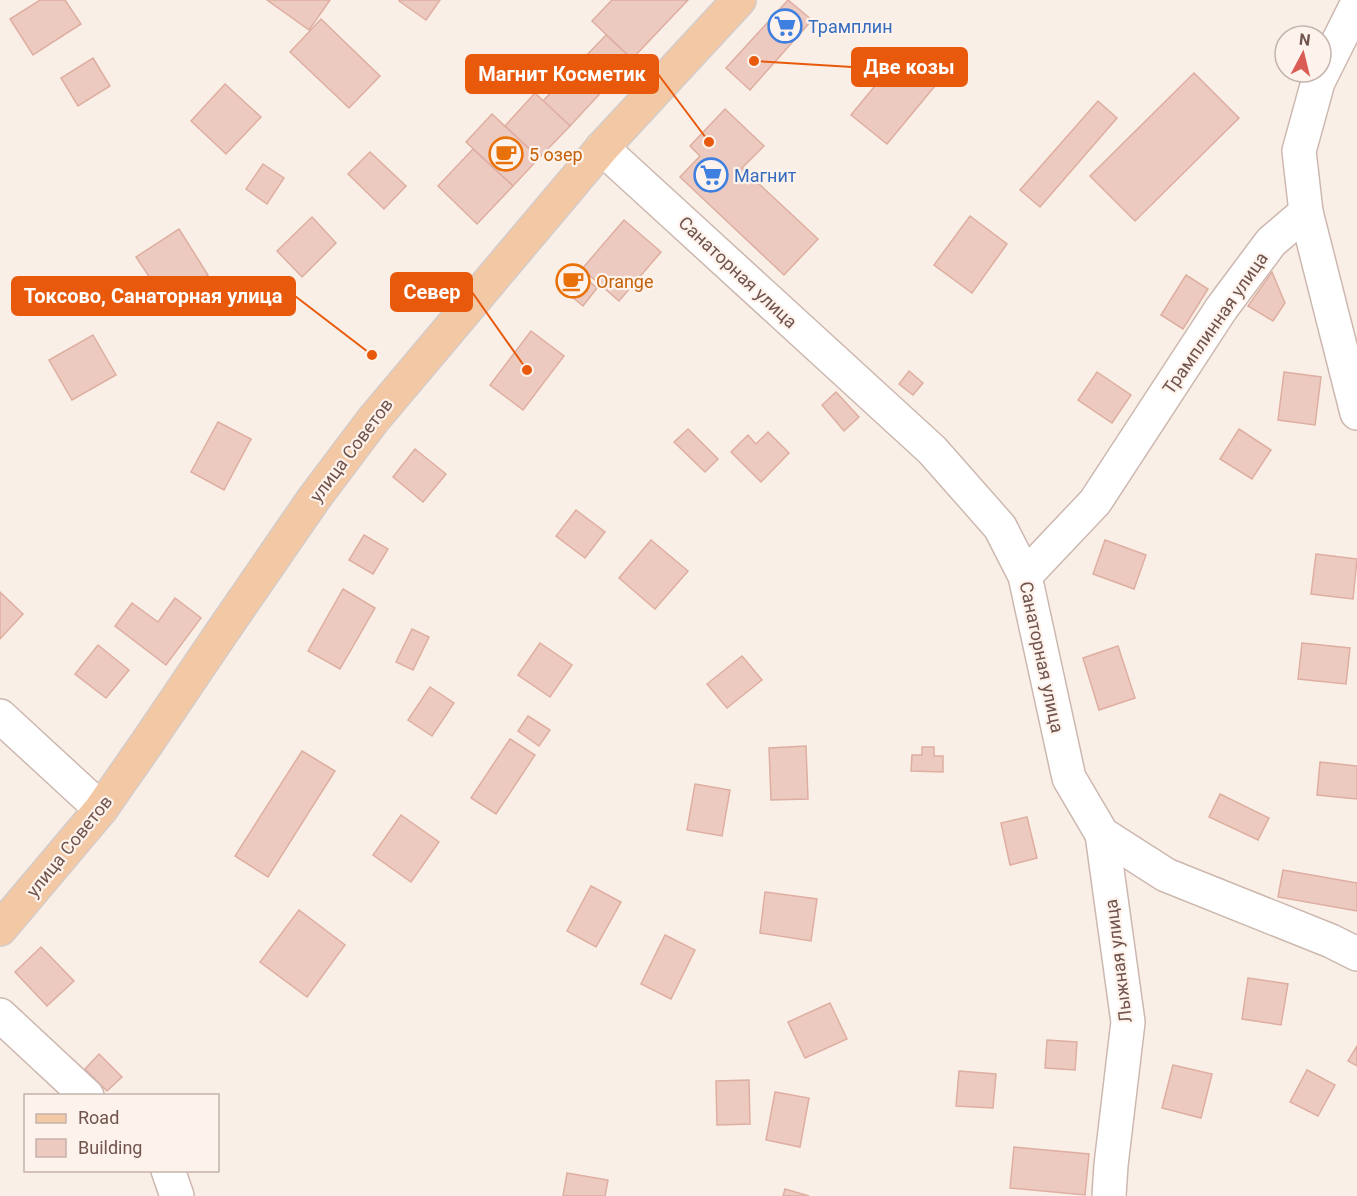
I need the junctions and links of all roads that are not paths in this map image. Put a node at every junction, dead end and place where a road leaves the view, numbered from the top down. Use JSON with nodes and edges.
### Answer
{"nodes":[{"id":1,"x":739,"y":0,"type":"edge"},
{"id":2,"x":1357,"y":4,"type":"edge"},
{"id":3,"x":602,"y":148,"type":"junction"},
{"id":4,"x":1306,"y":212,"type":"junction"},
{"id":5,"x":1357,"y":413,"type":"edge"},
{"id":6,"x":1025,"y":576,"type":"junction"},
{"id":7,"x":0,"y":716,"type":"edge"},
{"id":8,"x":100,"y":809,"type":"junction"},
{"id":9,"x":1102,"y":834,"type":"junction"},
{"id":10,"x":0,"y":929,"type":"edge"},
{"id":11,"x":1357,"y":954,"type":"edge"},
{"id":12,"x":0,"y":1015,"type":"edge"},
{"id":13,"x":86,"y":1094,"type":"edge"},
{"id":14,"x":169,"y":1172,"type":"edge"},
{"id":15,"x":177,"y":1196,"type":"edge"},
{"id":16,"x":1109,"y":1196,"type":"edge"}],
"edges":[{"from":1,"to":3,"type":"main road","name":"улица Советов"},
{"from":2,"to":4,"type":"street"},
{"from":3,"to":6,"type":"street","name":"Санаторная улица"},
{"from":3,"to":8,"type":"main road","name":"улица Советов"},
{"from":4,"to":5,"type":"street"},
{"from":4,"to":6,"type":"street","name":"Трамплинная улица"},
{"from":6,"to":9,"type":"street","name":"Санаторная улица"},
{"from":7,"to":8,"type":"street"},
{"from":8,"to":10,"type":"main road","name":"улица Советов"},
{"from":9,"to":11,"type":"street","name":"Санаторная улица"},
{"from":9,"to":16,"type":"street","name":"Лыжная улица"},
{"from":12,"to":13,"type":"street"},
{"from":14,"to":15,"type":"street"}]}
